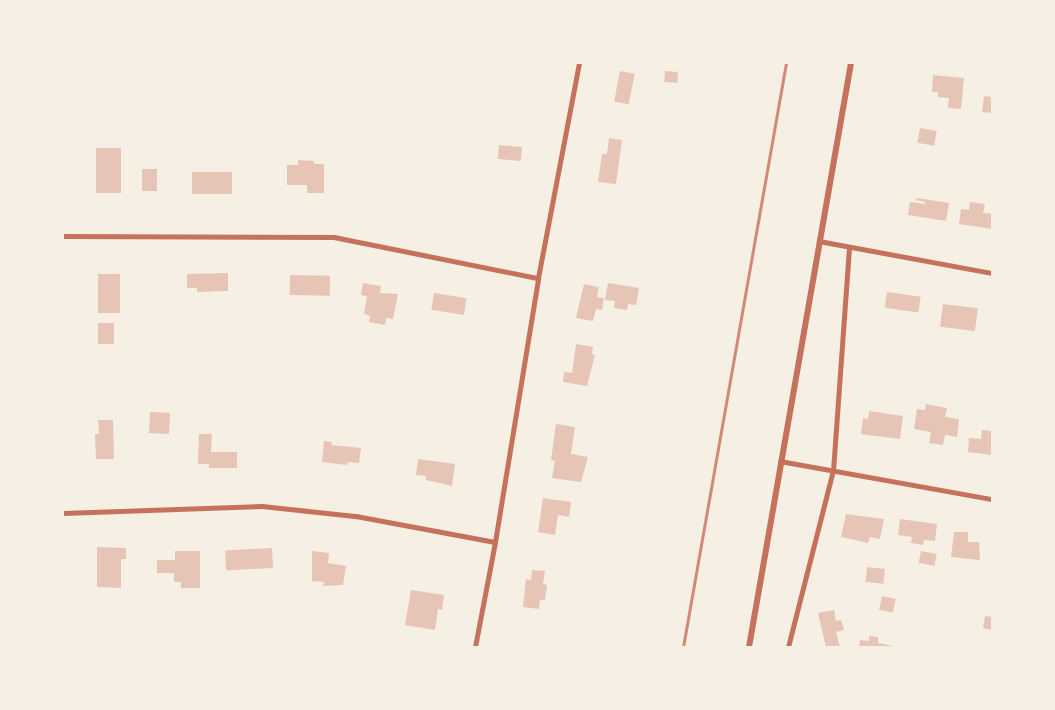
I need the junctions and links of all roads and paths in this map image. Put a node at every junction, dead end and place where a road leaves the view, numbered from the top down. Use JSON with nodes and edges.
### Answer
{"nodes":[{"id":1,"x":579,"y":63,"type":"edge"},
{"id":2,"x":852,"y":63,"type":"edge"},
{"id":3,"x":63,"y":236,"type":"edge"},
{"id":4,"x":819,"y":241,"type":"junction"},
{"id":5,"x":849,"y":248,"type":"junction"},
{"id":6,"x":992,"y":273,"type":"edge"},
{"id":7,"x":538,"y":278,"type":"junction"},
{"id":8,"x":780,"y":461,"type":"junction"},
{"id":9,"x":833,"y":471,"type":"junction"},
{"id":10,"x":992,"y":499,"type":"edge"},
{"id":11,"x":63,"y":513,"type":"edge"},
{"id":12,"x":495,"y":542,"type":"junction"},
{"id":13,"x":475,"y":647,"type":"edge"},
{"id":14,"x":749,"y":647,"type":"edge"},
{"id":15,"x":788,"y":647,"type":"edge"}],
"edges":[{"from":1,"to":7,"type":"street"},
{"from":2,"to":4,"type":"street"},
{"from":3,"to":7,"type":"street"},
{"from":4,"to":5,"type":"street"},
{"from":4,"to":8,"type":"street"},
{"from":5,"to":6,"type":"street"},
{"from":5,"to":9,"type":"street"},
{"from":7,"to":12,"type":"street"},
{"from":8,"to":9,"type":"street"},
{"from":8,"to":14,"type":"street"},
{"from":9,"to":10,"type":"street"},
{"from":9,"to":15,"type":"street"},
{"from":11,"to":12,"type":"street"},
{"from":12,"to":13,"type":"street"}]}
